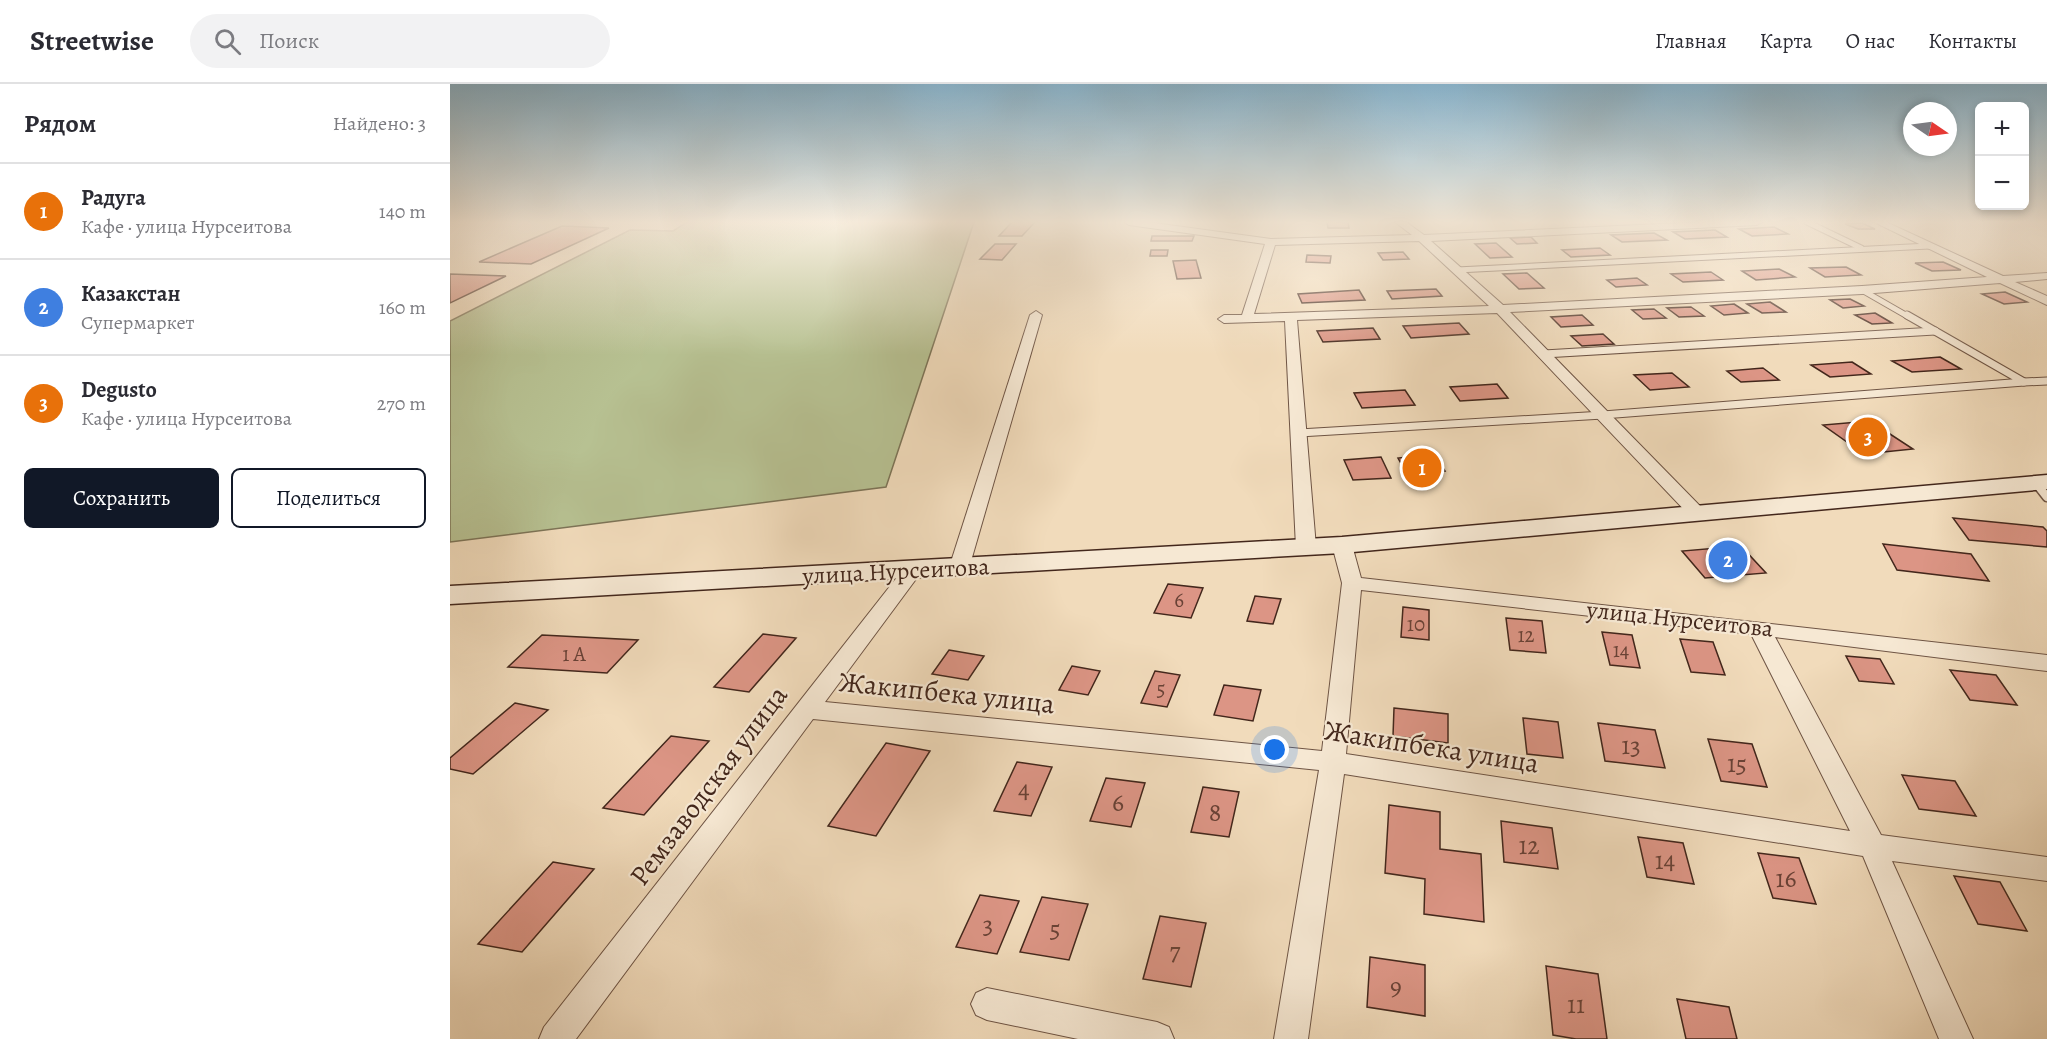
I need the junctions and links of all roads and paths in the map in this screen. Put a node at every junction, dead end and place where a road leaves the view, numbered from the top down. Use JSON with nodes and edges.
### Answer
{"nodes":[{"id":1,"x":1263,"y":267,"type":"edge"},
{"id":2,"x":1453,"y":267,"type":"edge"},
{"id":3,"x":1523,"y":267,"type":"edge"},
{"id":4,"x":1972,"y":267,"type":"edge"},
{"id":5,"x":1457,"y":270,"type":"junction"},
{"id":6,"x":2047,"y":276,"type":"edge"},
{"id":7,"x":1996,"y":278,"type":"junction"},
{"id":8,"x":1862,"y":290,"type":"junction"},
{"id":9,"x":2047,"y":301,"type":"edge"},
{"id":10,"x":1500,"y":309,"type":"junction"},
{"id":11,"x":1036,"y":315,"type":"dead end"},
{"id":12,"x":1292,"y":317,"type":"junction"},
{"id":13,"x":1246,"y":318,"type":"junction"},
{"id":14,"x":1224,"y":319,"type":"dead end"},
{"id":15,"x":1935,"y":331,"type":"junction"},
{"id":16,"x":1544,"y":354,"type":"junction"},
{"id":17,"x":2047,"y":381,"type":"edge"},
{"id":18,"x":2024,"y":382,"type":"junction"},
{"id":19,"x":1603,"y":415,"type":"junction"},
{"id":20,"x":1299,"y":433,"type":"junction"},
{"id":21,"x":2043,"y":487,"type":"edge"},
{"id":22,"x":1698,"y":513,"type":"junction"},
{"id":23,"x":1342,"y":545,"type":"junction"},
{"id":24,"x":1306,"y":547,"type":"junction"},
{"id":25,"x":959,"y":568,"type":"junction"},
{"id":26,"x":912,"y":571,"type":"junction"},
{"id":27,"x":1352,"y":583,"type":"junction"},
{"id":28,"x":450,"y":595,"type":"edge"},
{"id":29,"x":1759,"y":628,"type":"junction"},
{"id":30,"x":2047,"y":663,"type":"edge"},
{"id":31,"x":805,"y":709,"type":"junction"},
{"id":32,"x":1333,"y":762,"type":"junction"},
{"id":33,"x":1872,"y":846,"type":"junction"},
{"id":34,"x":2047,"y":868,"type":"edge"},
{"id":35,"x":987,"y":1004,"type":"dead end"},
{"id":36,"x":556,"y":1039,"type":"edge"},
{"id":37,"x":1157,"y":1039,"type":"edge"},
{"id":38,"x":1291,"y":1039,"type":"edge"},
{"id":39,"x":1956,"y":1039,"type":"edge"}],
"edges":[{"from":1,"to":13,"type":"street"},
{"from":2,"to":5,"type":"street"},
{"from":3,"to":5,"type":"lane"},
{"from":4,"to":7,"type":"street"},
{"from":5,"to":10,"type":"street"},
{"from":6,"to":7,"type":"street"},
{"from":7,"to":8,"type":"street"},
{"from":7,"to":9,"type":"street"},
{"from":8,"to":10,"type":"street"},
{"from":8,"to":15,"type":"lane"},
{"from":10,"to":12,"type":"street"},
{"from":10,"to":16,"type":"street"},
{"from":11,"to":25,"type":"street"},
{"from":12,"to":13,"type":"street"},
{"from":12,"to":20,"type":"street"},
{"from":13,"to":14,"type":"street"},
{"from":15,"to":16,"type":"lane"},
{"from":15,"to":18,"type":"lane"},
{"from":16,"to":19,"type":"street"},
{"from":17,"to":18,"type":"lane"},
{"from":18,"to":19,"type":"lane"},
{"from":19,"to":20,"type":"lane"},
{"from":19,"to":22,"type":"street"},
{"from":20,"to":24,"type":"street"},
{"from":21,"to":22,"type":"main road","name":"улица Нурсеитова"},
{"from":22,"to":23,"type":"main road","name":"улица Нурсеитова"},
{"from":23,"to":24,"type":"main road","name":"улица Нурсеитова"},
{"from":23,"to":27,"type":"street"},
{"from":24,"to":25,"type":"main road","name":"улица Нурсеитова"},
{"from":25,"to":26,"type":"main road","name":"улица Нурсеитова"},
{"from":26,"to":28,"type":"main road","name":"улица Нурсеитова"},
{"from":26,"to":31,"type":"street","name":"Ремзаводская улица"},
{"from":27,"to":29,"type":"street","name":"улица Нурсеитова"},
{"from":27,"to":32,"type":"street"},
{"from":29,"to":30,"type":"street","name":"улица Нурсеитова"},
{"from":29,"to":33,"type":"street"},
{"from":31,"to":32,"type":"street","name":"Жакипбека улица"},
{"from":31,"to":36,"type":"street","name":"Ремзаводская улица"},
{"from":32,"to":33,"type":"street","name":"Жакипбека улица"},
{"from":32,"to":38,"type":"street"},
{"from":33,"to":34,"type":"street","name":"Жакипбека улица"},
{"from":33,"to":39,"type":"street"},
{"from":35,"to":37,"type":"street"}]}
